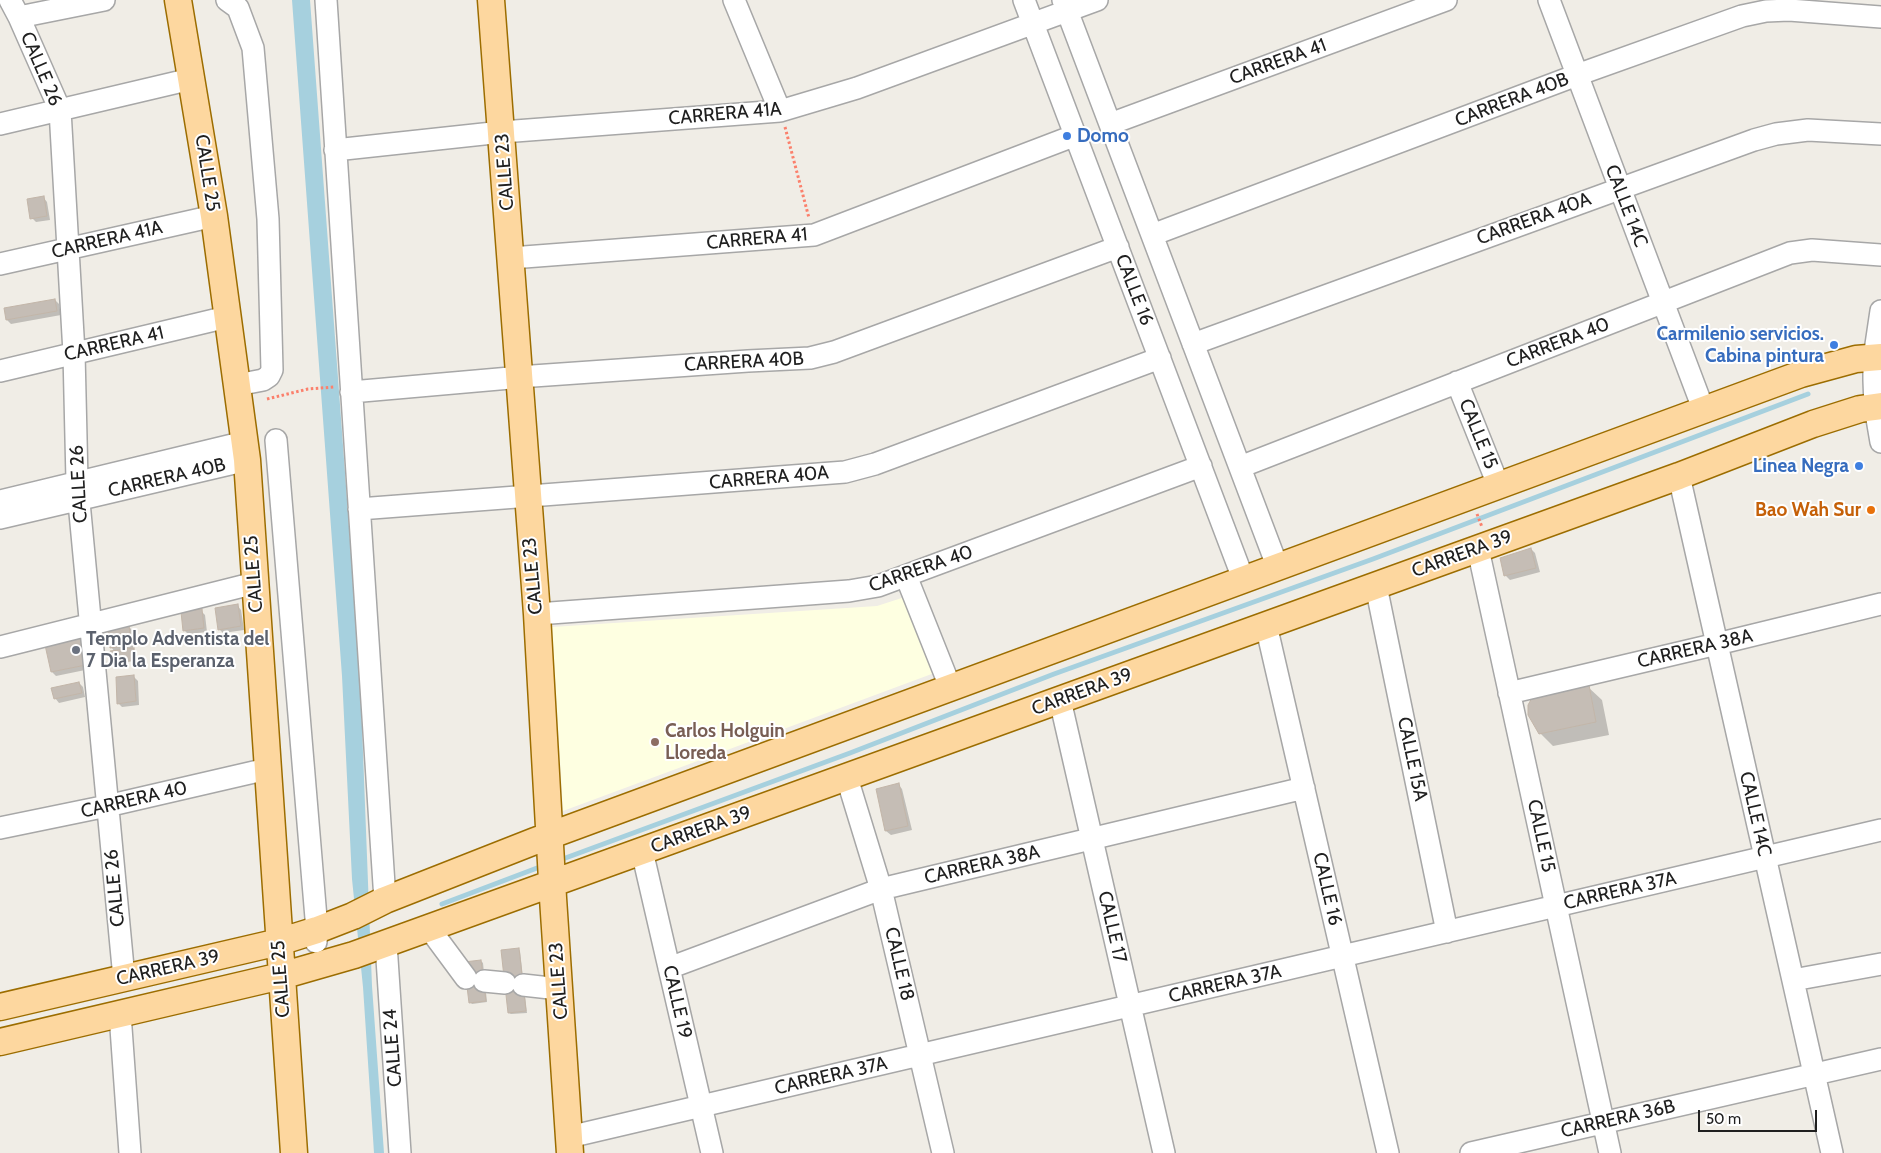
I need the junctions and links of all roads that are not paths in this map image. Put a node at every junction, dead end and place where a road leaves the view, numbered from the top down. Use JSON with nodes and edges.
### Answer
{"nodes":[{"id":1,"x":104,"y":0,"type":"edge"},
{"id":2,"x":178,"y":0,"type":"edge"},
{"id":3,"x":227,"y":0,"type":"edge"},
{"id":4,"x":326,"y":0,"type":"edge"},
{"id":5,"x":492,"y":0,"type":"edge"},
{"id":6,"x":734,"y":0,"type":"edge"},
{"id":7,"x":1024,"y":0,"type":"edge"},
{"id":8,"x":1097,"y":0,"type":"edge"},
{"id":9,"x":1446,"y":0,"type":"edge"},
{"id":10,"x":1549,"y":0,"type":"edge"},
{"id":11,"x":1066,"y":6,"type":"edge"},
{"id":12,"x":14,"y":8,"type":"edge"},
{"id":13,"x":1881,"y":16,"type":"edge"},
{"id":14,"x":1033,"y":24,"type":"junction"},
{"id":15,"x":1578,"y":76,"type":"junction"},
{"id":16,"x":191,"y":79,"type":"junction"},
{"id":17,"x":60,"y":110,"type":"junction"},
{"id":18,"x":780,"y":111,"type":"junction"},
{"id":19,"x":0,"y":124,"type":"edge"},
{"id":20,"x":1110,"y":124,"type":"junction"},
{"id":21,"x":502,"y":132,"type":"junction"},
{"id":22,"x":1881,"y":134,"type":"edge"},
{"id":23,"x":1076,"y":135,"type":"junction"},
{"id":24,"x":335,"y":150,"type":"junction"},
{"id":25,"x":1620,"y":187,"type":"junction"},
{"id":26,"x":214,"y":216,"type":"junction"},
{"id":27,"x":1152,"y":235,"type":"junction"},
{"id":28,"x":1118,"y":247,"type":"junction"},
{"id":29,"x":68,"y":249,"type":"junction"},
{"id":30,"x":1881,"y":255,"type":"edge"},
{"id":31,"x":511,"y":258,"type":"junction"},
{"id":32,"x":0,"y":264,"type":"edge"},
{"id":33,"x":1663,"y":303,"type":"junction"},
{"id":34,"x":1881,"y":311,"type":"edge"},
{"id":35,"x":227,"y":317,"type":"junction"},
{"id":36,"x":1194,"y":344,"type":"junction"},
{"id":37,"x":74,"y":354,"type":"junction"},
{"id":38,"x":1878,"y":357,"type":"edge"},
{"id":39,"x":1160,"y":358,"type":"junction"},
{"id":40,"x":0,"y":371,"type":"edge"},
{"id":41,"x":518,"y":377,"type":"junction"},
{"id":42,"x":1457,"y":382,"type":"junction"},
{"id":43,"x":346,"y":389,"type":"junction"},
{"id":44,"x":238,"y":394,"type":"junction"},
{"id":45,"x":1878,"y":406,"type":"edge"},
{"id":46,"x":1704,"y":411,"type":"junction"},
{"id":47,"x":276,"y":440,"type":"dead end"},
{"id":48,"x":1881,"y":442,"type":"edge"},
{"id":49,"x":246,"y":451,"type":"junction"},
{"id":50,"x":1201,"y":466,"type":"junction"},
{"id":51,"x":1240,"y":467,"type":"junction"},
{"id":52,"x":1679,"y":476,"type":"junction"},
{"id":53,"x":1499,"y":487,"type":"junction"},
{"id":54,"x":78,"y":490,"type":"junction"},
{"id":55,"x":527,"y":496,"type":"junction"},
{"id":56,"x":0,"y":501,"type":"edge"},
{"id":57,"x":359,"y":509,"type":"junction"},
{"id":58,"x":0,"y":518,"type":"edge"},
{"id":59,"x":1478,"y":549,"type":"junction"},
{"id":60,"x":1278,"y":568,"type":"junction"},
{"id":61,"x":906,"y":576,"type":"junction"},
{"id":62,"x":1244,"y":580,"type":"junction"},
{"id":63,"x":255,"y":584,"type":"junction"},
{"id":64,"x":1376,"y":586,"type":"junction"},
{"id":65,"x":1881,"y":604,"type":"edge"},
{"id":66,"x":537,"y":614,"type":"junction"},
{"id":67,"x":91,"y":625,"type":"junction"},
{"id":68,"x":1266,"y":625,"type":"junction"},
{"id":69,"x":1717,"y":644,"type":"junction"},
{"id":70,"x":0,"y":647,"type":"edge"},
{"id":71,"x":951,"y":688,"type":"junction"},
{"id":72,"x":1509,"y":692,"type":"junction"},
{"id":73,"x":1060,"y":700,"type":"junction"},
{"id":74,"x":267,"y":769,"type":"junction"},
{"id":75,"x":847,"y":778,"type":"junction"},
{"id":76,"x":1304,"y":788,"type":"junction"},
{"id":77,"x":107,"y":806,"type":"junction"},
{"id":78,"x":0,"y":828,"type":"edge"},
{"id":79,"x":1881,"y":830,"type":"edge"},
{"id":80,"x":1092,"y":838,"type":"junction"},
{"id":81,"x":642,"y":851,"type":"junction"},
{"id":82,"x":1765,"y":857,"type":"junction"},
{"id":83,"x":551,"y":858,"type":"junction"},
{"id":84,"x":882,"y":889,"type":"junction"},
{"id":85,"x":1556,"y":906,"type":"junction"},
{"id":86,"x":346,"y":920,"type":"junction"},
{"id":87,"x":429,"y":928,"type":"junction"},
{"id":88,"x":1447,"y":932,"type":"junction"},
{"id":89,"x":279,"y":942,"type":"junction"},
{"id":90,"x":373,"y":948,"type":"junction"},
{"id":91,"x":1343,"y":956,"type":"junction"},
{"id":92,"x":1881,"y":964,"type":"edge"},
{"id":93,"x":669,"y":968,"type":"junction"},
{"id":94,"x":281,"y":976,"type":"junction"},
{"id":95,"x":124,"y":978,"type":"junction"},
{"id":96,"x":1793,"y":980,"type":"junction"},
{"id":97,"x":559,"y":989,"type":"junction"},
{"id":98,"x":1130,"y":1006,"type":"junction"},
{"id":99,"x":0,"y":1007,"type":"edge"},
{"id":100,"x":120,"y":1014,"type":"junction"},
{"id":101,"x":0,"y":1042,"type":"edge"},
{"id":102,"x":919,"y":1055,"type":"junction"},
{"id":103,"x":1881,"y":1059,"type":"edge"},
{"id":104,"x":1814,"y":1074,"type":"junction"},
{"id":105,"x":701,"y":1106,"type":"junction"},
{"id":106,"x":1603,"y":1122,"type":"junction"},
{"id":107,"x":570,"y":1145,"type":"edge"},
{"id":108,"x":130,"y":1153,"type":"edge"},
{"id":109,"x":294,"y":1153,"type":"edge"},
{"id":110,"x":400,"y":1153,"type":"edge"},
{"id":111,"x":712,"y":1153,"type":"edge"},
{"id":112,"x":943,"y":1153,"type":"edge"},
{"id":113,"x":1164,"y":1153,"type":"edge"},
{"id":114,"x":1388,"y":1153,"type":"edge"},
{"id":115,"x":1471,"y":1153,"type":"edge"},
{"id":116,"x":1610,"y":1153,"type":"edge"},
{"id":117,"x":1832,"y":1153,"type":"edge"}],
"edges":[{"from":1,"to":12,"type":"street"},
{"from":2,"to":16,"type":"main road","name":"CALLE 25"},
{"from":3,"to":44,"type":"street"},
{"from":4,"to":24,"type":"street"},
{"from":5,"to":21,"type":"main road","name":"CALLE 23"},
{"from":6,"to":18,"type":"street"},
{"from":7,"to":14,"type":"street","name":"CALLE 16"},
{"from":8,"to":11,"type":"street","name":"CARRERA 41A"},
{"from":9,"to":20,"type":"street","name":"CARRERA 41"},
{"from":10,"to":15,"type":"street","name":"CALLE 14C"},
{"from":11,"to":14,"type":"street","name":"CARRERA 41A"},
{"from":11,"to":20,"type":"street","name":"CALLE 16"},
{"from":12,"to":17,"type":"street","name":"CALLE 26"},
{"from":13,"to":15,"type":"street","name":"CARRERA 40B"},
{"from":14,"to":18,"type":"street","name":"CARRERA 41A"},
{"from":14,"to":23,"type":"street","name":"CALLE 16"},
{"from":15,"to":25,"type":"street","name":"CALLE 14C"},
{"from":15,"to":27,"type":"street","name":"CARRERA 40B"},
{"from":16,"to":17,"type":"street"},
{"from":16,"to":26,"type":"main road","name":"CALLE 25"},
{"from":17,"to":19,"type":"street"},
{"from":17,"to":29,"type":"street","name":"CALLE 26"},
{"from":18,"to":21,"type":"street","name":"CARRERA 41A"},
{"from":20,"to":27,"type":"street","name":"CALLE 16"},
{"from":21,"to":24,"type":"street","name":"CARRERA 41A"},
{"from":21,"to":31,"type":"main road","name":"CALLE 23"},
{"from":22,"to":25,"type":"street","name":"CARRERA 40A"},
{"from":23,"to":28,"type":"street","name":"CALLE 16"},
{"from":23,"to":31,"type":"street","name":"CARRERA 41"},
{"from":24,"to":43,"type":"street"},
{"from":25,"to":33,"type":"street","name":"CALLE 14C"},
{"from":25,"to":36,"type":"street","name":"CARRERA 40A"},
{"from":26,"to":29,"type":"street","name":"CARRERA 41A"},
{"from":26,"to":35,"type":"main road","name":"CALLE 25"},
{"from":27,"to":36,"type":"street","name":"CALLE 16"},
{"from":28,"to":39,"type":"street","name":"CALLE 16"},
{"from":28,"to":41,"type":"street","name":"CARRERA 40B"},
{"from":29,"to":32,"type":"street","name":"CARRERA 41A"},
{"from":29,"to":37,"type":"street","name":"CALLE 26"},
{"from":30,"to":33,"type":"street","name":"CARRERA 40"},
{"from":31,"to":41,"type":"main road","name":"CALLE 23"},
{"from":33,"to":42,"type":"street","name":"CARRERA 40"},
{"from":33,"to":46,"type":"street","name":"CALLE 14C"},
{"from":34,"to":38,"type":"street"},
{"from":35,"to":37,"type":"street","name":"CARRERA 41"},
{"from":35,"to":44,"type":"main road","name":"CALLE 25"},
{"from":36,"to":51,"type":"street","name":"CALLE 16"},
{"from":37,"to":40,"type":"street","name":"CARRERA 41"},
{"from":37,"to":54,"type":"street","name":"CALLE 26"},
{"from":38,"to":45,"type":"street"},
{"from":38,"to":46,"type":"main road","name":"CARRERA 39"},
{"from":39,"to":50,"type":"street","name":"CALLE 16"},
{"from":39,"to":55,"type":"street","name":"CARRERA 40A"},
{"from":41,"to":43,"type":"street","name":"CARRERA 40B"},
{"from":41,"to":55,"type":"main road","name":"CALLE 23"},
{"from":42,"to":51,"type":"street","name":"CARRERA 40"},
{"from":42,"to":53,"type":"street","name":"CALLE 15"},
{"from":43,"to":57,"type":"street"},
{"from":44,"to":49,"type":"main road","name":"CALLE 25"},
{"from":45,"to":48,"type":"street"},
{"from":45,"to":52,"type":"main road","name":"CARRERA 39"},
{"from":46,"to":53,"type":"main road","name":"CARRERA 39"},
{"from":47,"to":86,"type":"street"},
{"from":49,"to":54,"type":"street","name":"CARRERA 40B"},
{"from":49,"to":63,"type":"main road","name":"CALLE 25"},
{"from":50,"to":61,"type":"street","name":"CARRERA 40"},
{"from":50,"to":62,"type":"street","name":"CALLE 16"},
{"from":51,"to":60,"type":"street","name":"CALLE 16"},
{"from":52,"to":59,"type":"main road","name":"CARRERA 39"},
{"from":52,"to":69,"type":"street","name":"CALLE 14C"},
{"from":53,"to":60,"type":"main road","name":"CARRERA 39"},
{"from":54,"to":56,"type":"street","name":"CARRERA 40B"},
{"from":54,"to":58,"type":"street","name":"CARRERA 40B"},
{"from":54,"to":67,"type":"street","name":"CALLE 26"},
{"from":55,"to":57,"type":"street","name":"CARRERA 40A"},
{"from":55,"to":66,"type":"main road","name":"CALLE 23"},
{"from":57,"to":86,"type":"street"},
{"from":59,"to":64,"type":"main road","name":"CARRERA 39"},
{"from":59,"to":72,"type":"street","name":"CALLE 15"},
{"from":60,"to":62,"type":"main road","name":"CARRERA 39"},
{"from":61,"to":66,"type":"street","name":"CARRERA 40"},
{"from":61,"to":71,"type":"street"},
{"from":62,"to":71,"type":"main road","name":"CARRERA 39"},
{"from":63,"to":67,"type":"street"},
{"from":63,"to":74,"type":"main road","name":"CALLE 25"},
{"from":64,"to":68,"type":"main road","name":"CARRERA 39"},
{"from":64,"to":88,"type":"street","name":"CALLE 15A"},
{"from":65,"to":69,"type":"street","name":"CARRERA 38A"},
{"from":66,"to":83,"type":"main road","name":"CALLE 23"},
{"from":67,"to":70,"type":"street"},
{"from":67,"to":77,"type":"street","name":"CALLE 26"},
{"from":68,"to":73,"type":"main road","name":"CARRERA 39"},
{"from":68,"to":76,"type":"street","name":"CALLE 16"},
{"from":69,"to":72,"type":"street","name":"CARRERA 38A"},
{"from":69,"to":82,"type":"street","name":"CALLE 14C"},
{"from":71,"to":83,"type":"main road","name":"CARRERA 39"},
{"from":72,"to":85,"type":"street","name":"CALLE 15"},
{"from":73,"to":75,"type":"main road","name":"CARRERA 39"},
{"from":73,"to":80,"type":"street","name":"CALLE 17"},
{"from":74,"to":77,"type":"street","name":"CARRERA 40"},
{"from":74,"to":89,"type":"main road","name":"CALLE 25"},
{"from":75,"to":81,"type":"main road","name":"CARRERA 39"},
{"from":75,"to":84,"type":"street","name":"CALLE 18"},
{"from":76,"to":80,"type":"street","name":"CARRERA 38A"},
{"from":76,"to":91,"type":"street","name":"CALLE 16"},
{"from":77,"to":78,"type":"street","name":"CARRERA 40"},
{"from":77,"to":95,"type":"street","name":"CALLE 26"},
{"from":79,"to":82,"type":"street","name":"CARRERA 37A"},
{"from":80,"to":84,"type":"street","name":"CARRERA 38A"},
{"from":80,"to":98,"type":"street","name":"CALLE 17"},
{"from":81,"to":83,"type":"main road","name":"CARRERA 39"},
{"from":81,"to":93,"type":"street","name":"CALLE 19"},
{"from":82,"to":85,"type":"street","name":"CARRERA 37A"},
{"from":82,"to":96,"type":"street","name":"CALLE 14C"},
{"from":83,"to":86,"type":"main road","name":"CARRERA 39"},
{"from":83,"to":87,"type":"main road","name":"CARRERA 39"},
{"from":83,"to":97,"type":"main road","name":"CALLE 23"},
{"from":84,"to":93,"type":"street","name":"CARRERA 38A"},
{"from":84,"to":102,"type":"street","name":"CALLE 18"},
{"from":85,"to":88,"type":"street","name":"CARRERA 37A"},
{"from":85,"to":106,"type":"street","name":"CALLE 15"},
{"from":86,"to":89,"type":"main road","name":"CARRERA 39"},
{"from":86,"to":94,"type":"main road","name":"CARRERA 39"},
{"from":87,"to":90,"type":"main road","name":"CARRERA 39"},
{"from":87,"to":97,"type":"street"},
{"from":88,"to":91,"type":"street","name":"CARRERA 37A"},
{"from":89,"to":94,"type":"main road","name":"CALLE 25"},
{"from":89,"to":95,"type":"main road","name":"CARRERA 39"},
{"from":90,"to":94,"type":"main road","name":"CARRERA 39"},
{"from":90,"to":110,"type":"street","name":"CALLE 24"},
{"from":91,"to":98,"type":"street","name":"CARRERA 37A"},
{"from":91,"to":114,"type":"street","name":"CALLE 16"},
{"from":92,"to":96,"type":"street"},
{"from":93,"to":105,"type":"street","name":"CALLE 19"},
{"from":94,"to":100,"type":"main road","name":"CARRERA 39"},
{"from":94,"to":109,"type":"main road","name":"CALLE 25"},
{"from":95,"to":99,"type":"main road","name":"CARRERA 39"},
{"from":96,"to":104,"type":"street","name":"CALLE 14C"},
{"from":97,"to":107,"type":"main road","name":"CALLE 23"},
{"from":98,"to":102,"type":"street","name":"CARRERA 37A"},
{"from":98,"to":113,"type":"street","name":"CALLE 17"},
{"from":100,"to":101,"type":"main road","name":"CARRERA 39"},
{"from":100,"to":108,"type":"street"},
{"from":102,"to":105,"type":"street","name":"CARRERA 37A"},
{"from":102,"to":112,"type":"street","name":"CALLE 18"},
{"from":103,"to":104,"type":"street","name":"CARRERA 36B"},
{"from":104,"to":106,"type":"street","name":"CARRERA 36B"},
{"from":104,"to":117,"type":"street","name":"CALLE 14C"},
{"from":105,"to":107,"type":"street","name":"CARRERA 37A"},
{"from":105,"to":111,"type":"street","name":"CALLE 19"},
{"from":106,"to":115,"type":"street","name":"CARRERA 36B"},
{"from":106,"to":116,"type":"street","name":"CALLE 15"}]}
